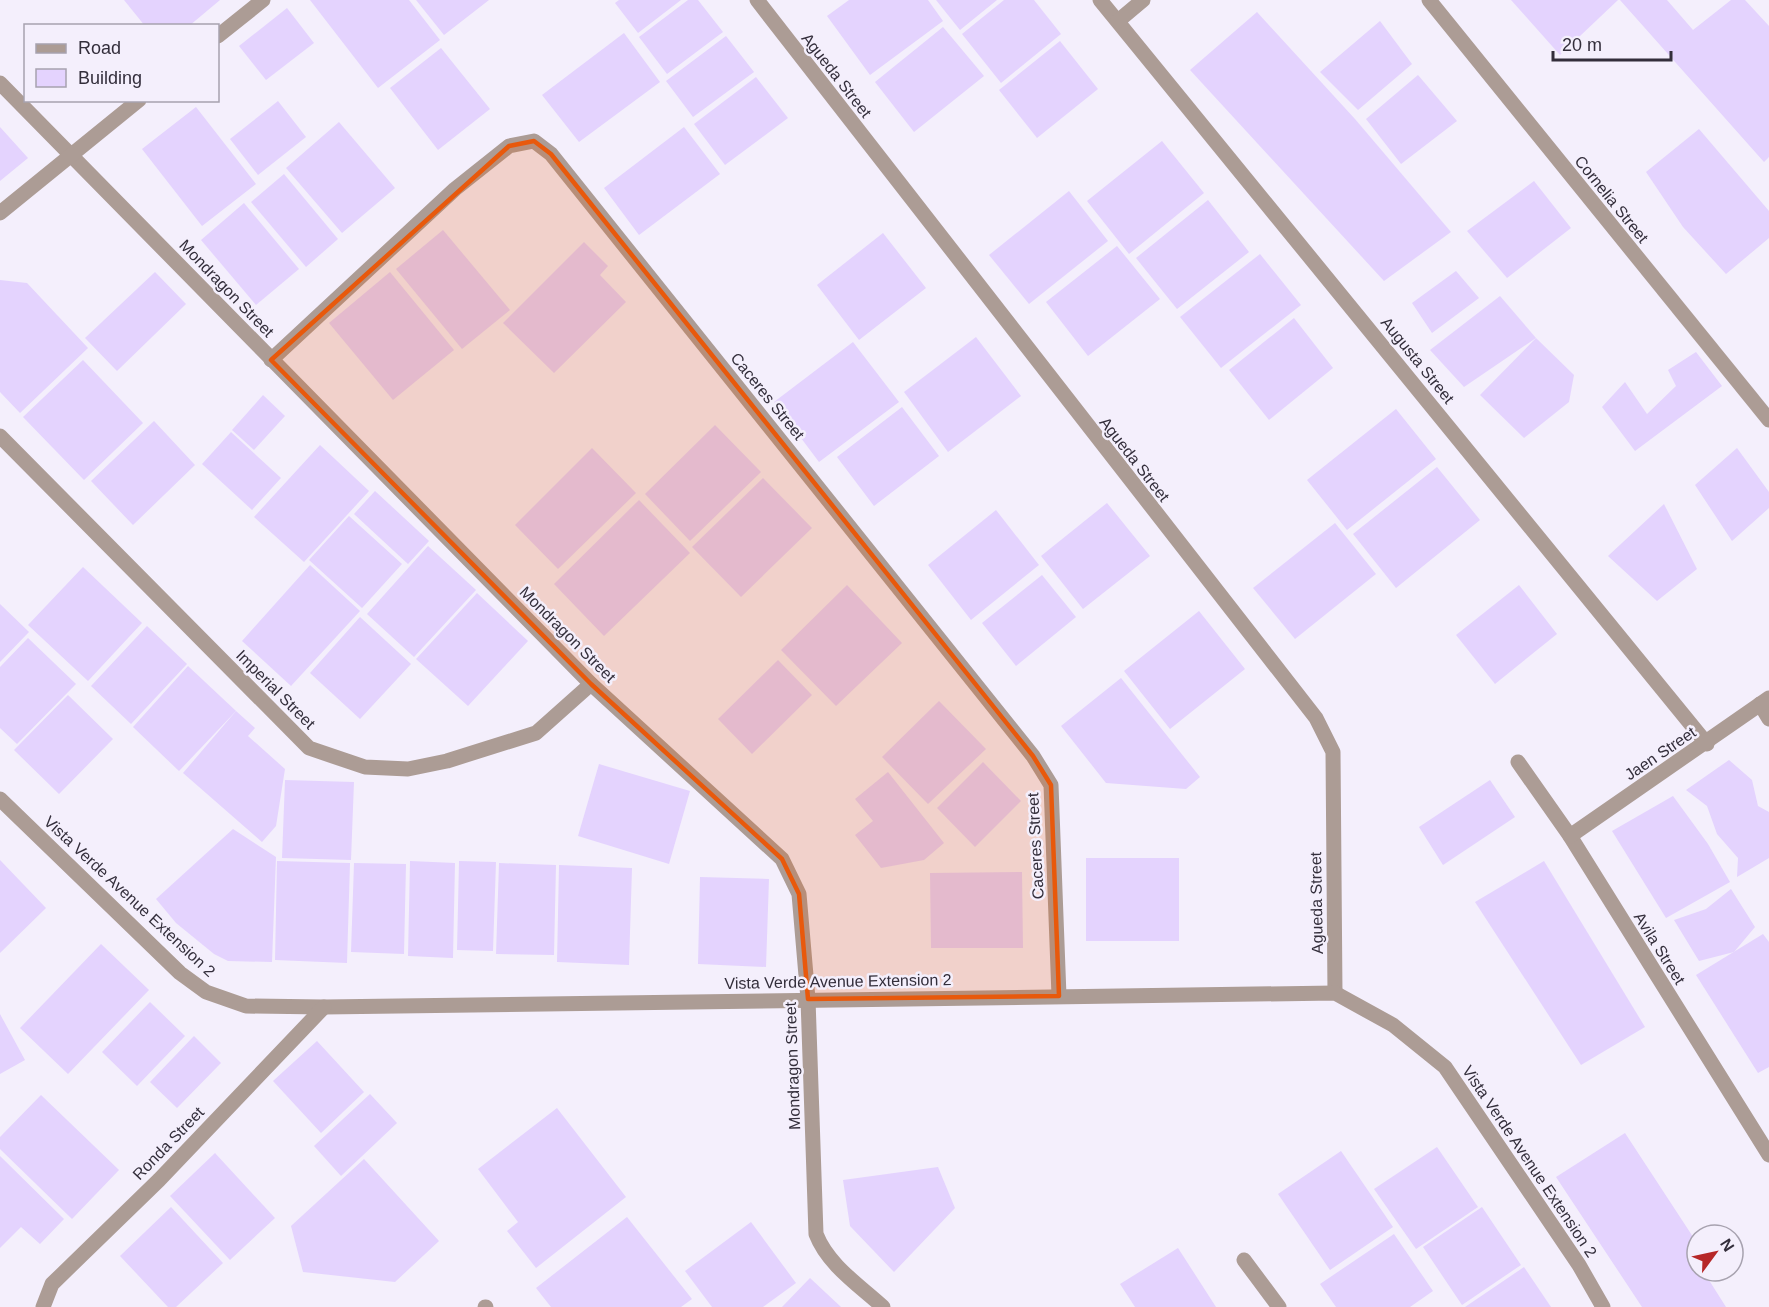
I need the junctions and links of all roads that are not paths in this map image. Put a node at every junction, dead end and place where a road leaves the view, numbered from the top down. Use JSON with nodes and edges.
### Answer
{"nodes":[{"id":1,"x":262,"y":0,"type":"edge"},
{"id":2,"x":757,"y":0,"type":"edge"},
{"id":3,"x":1100,"y":0,"type":"edge"},
{"id":4,"x":1143,"y":0,"type":"edge"},
{"id":5,"x":1429,"y":0,"type":"edge"},
{"id":6,"x":1118,"y":21,"type":"junction"},
{"id":7,"x":219,"y":35,"type":"edge"},
{"id":8,"x":0,"y":83,"type":"edge"},
{"id":9,"x":137,"y":102,"type":"edge"},
{"id":10,"x":72,"y":154,"type":"junction"},
{"id":11,"x":0,"y":213,"type":"edge"},
{"id":12,"x":271,"y":360,"type":"junction"},
{"id":13,"x":1769,"y":420,"type":"edge"},
{"id":14,"x":0,"y":436,"type":"edge"},
{"id":15,"x":591,"y":684,"type":"junction"},
{"id":16,"x":1764,"y":701,"type":"edge"},
{"id":17,"x":1769,"y":719,"type":"edge"},
{"id":18,"x":1707,"y":744,"type":"junction"},
{"id":19,"x":1518,"y":762,"type":"dead end"},
{"id":20,"x":0,"y":799,"type":"edge"},
{"id":21,"x":1570,"y":836,"type":"junction"},
{"id":22,"x":1335,"y":993,"type":"junction"},
{"id":23,"x":1059,"y":996,"type":"junction"},
{"id":24,"x":808,"y":999,"type":"junction"},
{"id":25,"x":324,"y":1007,"type":"junction"},
{"id":26,"x":1769,"y":1155,"type":"edge"},
{"id":27,"x":1244,"y":1260,"type":"dead end"},
{"id":28,"x":43,"y":1307,"type":"edge"},
{"id":29,"x":883,"y":1307,"type":"edge"},
{"id":30,"x":1279,"y":1307,"type":"edge"},
{"id":31,"x":1603,"y":1307,"type":"edge"}],
"edges":[{"from":1,"to":7,"type":"street"},
{"from":2,"to":22,"type":"street","name":"Agueda Street"},
{"from":3,"to":6,"type":"street","name":"Augusta Street"},
{"from":4,"to":6,"type":"street"},
{"from":5,"to":13,"type":"street","name":"Cornelia Street"},
{"from":6,"to":18,"type":"street","name":"Augusta Street"},
{"from":8,"to":10,"type":"street","name":"Mondragon Street"},
{"from":9,"to":10,"type":"street"},
{"from":10,"to":11,"type":"street"},
{"from":10,"to":12,"type":"street","name":"Mondragon Street"},
{"from":12,"to":15,"type":"street","name":"Mondragon Street"},
{"from":12,"to":23,"type":"street","name":"Caceres Street"},
{"from":14,"to":15,"type":"street","name":"Imperial Street"},
{"from":15,"to":24,"type":"street","name":"Mondragon Street"},
{"from":16,"to":17,"type":"street"},
{"from":16,"to":18,"type":"street","name":"Jaen Street"},
{"from":18,"to":21,"type":"street","name":"Jaen Street"},
{"from":19,"to":21,"type":"street","name":"Avila Street"},
{"from":20,"to":25,"type":"street","name":"Vista Verde Avenue Extension 2"},
{"from":21,"to":26,"type":"street","name":"Avila Street"},
{"from":22,"to":23,"type":"street","name":"Vista Verde Avenue Extension 2"},
{"from":22,"to":31,"type":"street","name":"Vista Verde Avenue Extension 2"},
{"from":23,"to":24,"type":"street","name":"Vista Verde Avenue Extension 2"},
{"from":24,"to":25,"type":"street","name":"Vista Verde Avenue Extension 2"},
{"from":24,"to":29,"type":"street","name":"Mondragon Street"},
{"from":25,"to":28,"type":"street","name":"Ronda Street"},
{"from":27,"to":30,"type":"street"}]}
